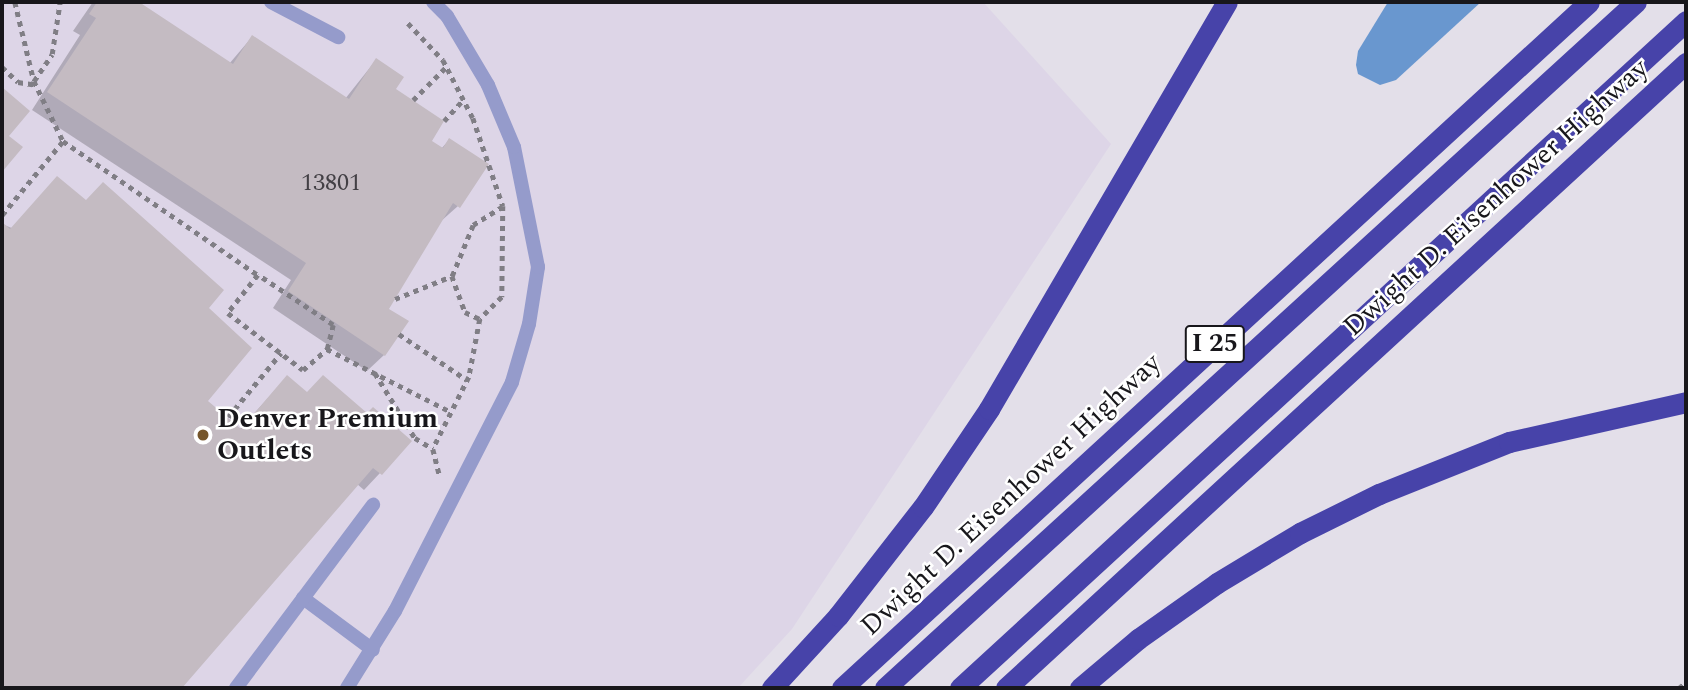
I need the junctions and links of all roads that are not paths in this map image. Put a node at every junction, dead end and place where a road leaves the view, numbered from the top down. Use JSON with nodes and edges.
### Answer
{"nodes":[{"id":1,"x":271,"y":2,"type":"edge"},
{"id":2,"x":433,"y":2,"type":"edge"},
{"id":3,"x":1227,"y":2,"type":"edge"},
{"id":4,"x":1589,"y":2,"type":"edge"},
{"id":5,"x":1636,"y":2,"type":"edge"},
{"id":6,"x":1686,"y":21,"type":"edge"},
{"id":7,"x":338,"y":37,"type":"dead end"},
{"id":8,"x":1686,"y":63,"type":"edge"},
{"id":9,"x":1686,"y":402,"type":"edge"},
{"id":10,"x":373,"y":505,"type":"dead end"},
{"id":11,"x":303,"y":598,"type":"junction"},
{"id":12,"x":373,"y":650,"type":"junction"},
{"id":13,"x":236,"y":688,"type":"edge"},
{"id":14,"x":347,"y":688,"type":"edge"},
{"id":15,"x":772,"y":688,"type":"edge"},
{"id":16,"x":842,"y":688,"type":"edge"},
{"id":17,"x":885,"y":688,"type":"edge"},
{"id":18,"x":960,"y":688,"type":"edge"},
{"id":19,"x":1006,"y":688,"type":"edge"},
{"id":20,"x":1080,"y":688,"type":"edge"}],
"edges":[{"from":1,"to":7,"type":"lane"},
{"from":2,"to":12,"type":"lane"},
{"from":3,"to":15,"type":"highway"},
{"from":4,"to":16,"type":"highway","name":"Dwight D. Eisenhower Highway","number":"I 25"},
{"from":5,"to":17,"type":"highway"},
{"from":6,"to":18,"type":"highway"},
{"from":8,"to":19,"type":"highway","name":"Dwight D. Eisenhower Highway"},
{"from":9,"to":20,"type":"highway"},
{"from":10,"to":11,"type":"lane"},
{"from":11,"to":12,"type":"lane"},
{"from":11,"to":13,"type":"lane"},
{"from":12,"to":14,"type":"lane"}]}
